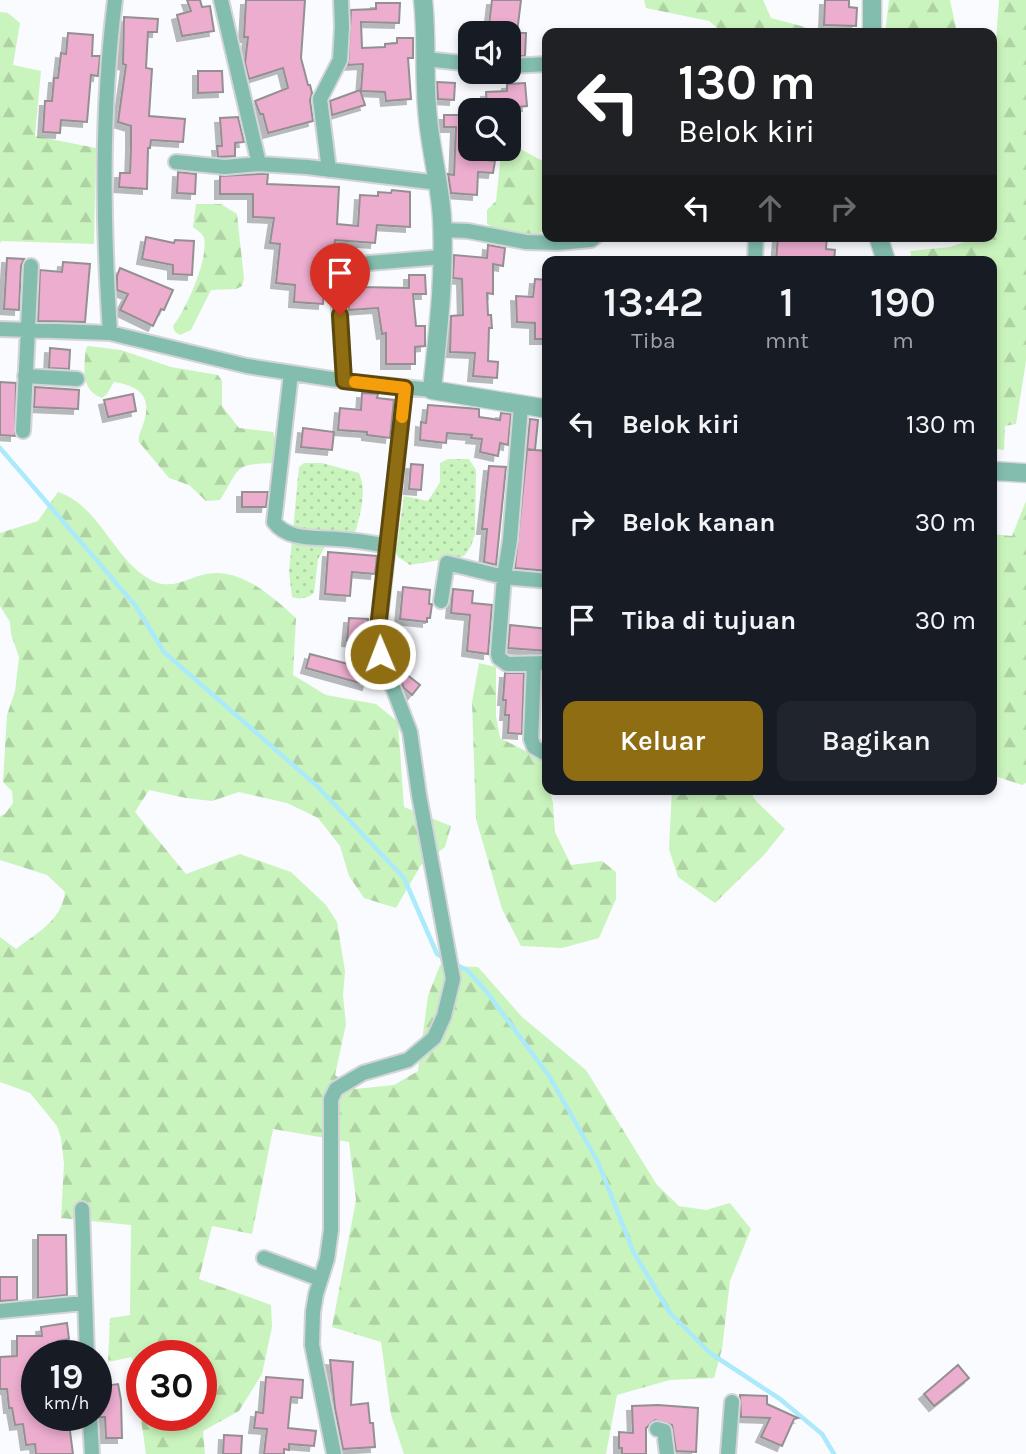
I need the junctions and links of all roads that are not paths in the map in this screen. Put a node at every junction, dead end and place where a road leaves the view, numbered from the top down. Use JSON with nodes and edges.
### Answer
{"nodes":[{"id":1,"x":115,"y":0,"type":"edge"},
{"id":2,"x":221,"y":0,"type":"edge"},
{"id":3,"x":341,"y":0,"type":"edge"},
{"id":4,"x":423,"y":0,"type":"edge"},
{"id":5,"x":872,"y":0,"type":"edge"},
{"id":6,"x":872,"y":28,"type":"edge"},
{"id":7,"x":426,"y":59,"type":"junction"},
{"id":8,"x":458,"y":63,"type":"edge"},
{"id":9,"x":542,"y":64,"type":"edge"},
{"id":10,"x":521,"y":65,"type":"edge"},
{"id":11,"x":176,"y":162,"type":"dead end"},
{"id":12,"x":260,"y":164,"type":"junction"},
{"id":13,"x":329,"y":170,"type":"junction"},
{"id":14,"x":439,"y":183,"type":"junction"},
{"id":15,"x":443,"y":230,"type":"junction"},
{"id":16,"x":542,"y":242,"type":"edge"},
{"id":17,"x":542,"y":242,"type":"edge"},
{"id":18,"x":569,"y":242,"type":"edge"},
{"id":19,"x":442,"y":257,"type":"junction"},
{"id":20,"x":369,"y":263,"type":"dead end"},
{"id":21,"x":31,"y":266,"type":"dead end"},
{"id":22,"x":338,"y":293,"type":"dead end"},
{"id":23,"x":0,"y":329,"type":"edge"},
{"id":24,"x":27,"y":330,"type":"junction"},
{"id":25,"x":110,"y":333,"type":"junction"},
{"id":26,"x":291,"y":373,"type":"junction"},
{"id":27,"x":25,"y":376,"type":"junction"},
{"id":28,"x":77,"y":379,"type":"dead end"},
{"id":29,"x":344,"y":381,"type":"junction"},
{"id":30,"x":405,"y":388,"type":"junction"},
{"id":31,"x":432,"y":390,"type":"junction"},
{"id":32,"x":521,"y":406,"type":"junction"},
{"id":33,"x":542,"y":409,"type":"edge"},
{"id":34,"x":23,"y":431,"type":"dead end"},
{"id":35,"x":997,"y":471,"type":"edge"},
{"id":36,"x":1026,"y":474,"type":"edge"},
{"id":37,"x":388,"y":546,"type":"junction"},
{"id":38,"x":504,"y":577,"type":"junction"},
{"id":39,"x":542,"y":580,"type":"edge"},
{"id":40,"x":441,"y":601,"type":"dead end"},
{"id":41,"x":541,"y":663,"type":"edge"},
{"id":42,"x":542,"y":752,"type":"edge"},
{"id":43,"x":82,"y":1209,"type":"dead end"},
{"id":44,"x":264,"y":1258,"type":"dead end"},
{"id":45,"x":320,"y":1279,"type":"junction"},
{"id":46,"x":84,"y":1303,"type":"junction"},
{"id":47,"x":0,"y":1311,"type":"edge"},
{"id":48,"x":86,"y":1340,"type":"edge"},
{"id":49,"x":732,"y":1402,"type":"dead end"},
{"id":50,"x":657,"y":1429,"type":"dead end"},
{"id":51,"x":91,"y":1431,"type":"edge"},
{"id":52,"x":92,"y":1454,"type":"edge"},
{"id":53,"x":334,"y":1454,"type":"edge"},
{"id":54,"x":667,"y":1454,"type":"edge"},
{"id":55,"x":728,"y":1454,"type":"edge"}],
"edges":[{"from":1,"to":25,"type":"street"},
{"from":2,"to":12,"type":"street"},
{"from":3,"to":13,"type":"street"},
{"from":4,"to":7,"type":"street"},
{"from":5,"to":6,"type":"street"},
{"from":7,"to":8,"type":"street"},
{"from":7,"to":14,"type":"street"},
{"from":9,"to":10,"type":"street"},
{"from":11,"to":12,"type":"street"},
{"from":12,"to":13,"type":"street"},
{"from":13,"to":14,"type":"street"},
{"from":14,"to":15,"type":"street"},
{"from":15,"to":16,"type":"street"},
{"from":15,"to":19,"type":"street"},
{"from":17,"to":18,"type":"street"},
{"from":19,"to":20,"type":"street"},
{"from":19,"to":31,"type":"street"},
{"from":21,"to":24,"type":"street"},
{"from":22,"to":29,"type":"street"},
{"from":23,"to":24,"type":"street"},
{"from":24,"to":25,"type":"street"},
{"from":24,"to":27,"type":"street"},
{"from":25,"to":26,"type":"street"},
{"from":26,"to":29,"type":"street"},
{"from":26,"to":37,"type":"street"},
{"from":27,"to":28,"type":"street"},
{"from":27,"to":34,"type":"street"},
{"from":29,"to":30,"type":"street"},
{"from":30,"to":31,"type":"street"},
{"from":30,"to":37,"type":"street"},
{"from":31,"to":32,"type":"street"},
{"from":32,"to":33,"type":"street"},
{"from":32,"to":38,"type":"street"},
{"from":35,"to":36,"type":"street"},
{"from":37,"to":45,"type":"street"},
{"from":38,"to":39,"type":"street"},
{"from":38,"to":40,"type":"street"},
{"from":38,"to":41,"type":"street"},
{"from":41,"to":42,"type":"street"},
{"from":43,"to":46,"type":"street"},
{"from":44,"to":45,"type":"street"},
{"from":45,"to":53,"type":"street"},
{"from":46,"to":47,"type":"street"},
{"from":46,"to":48,"type":"street"},
{"from":49,"to":55,"type":"street"},
{"from":50,"to":54,"type":"street"},
{"from":51,"to":52,"type":"street"}]}
